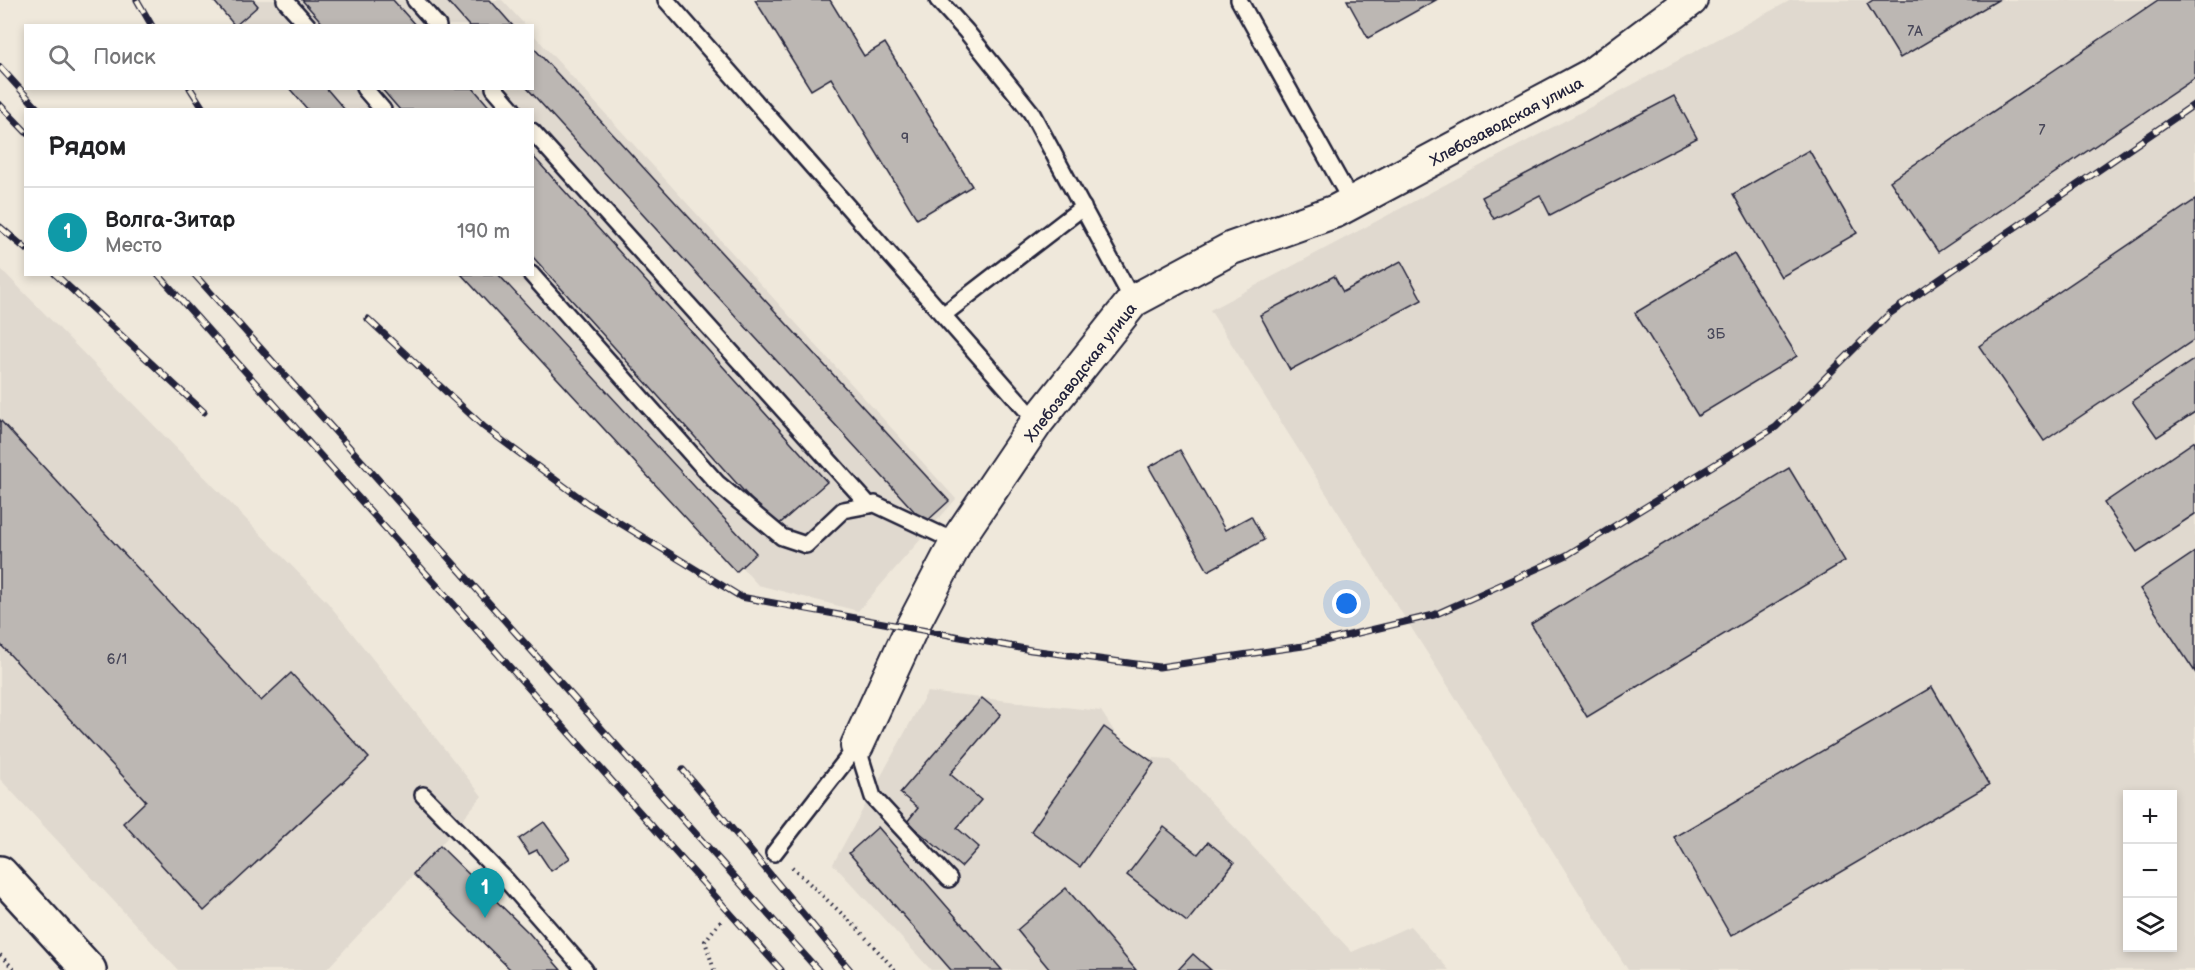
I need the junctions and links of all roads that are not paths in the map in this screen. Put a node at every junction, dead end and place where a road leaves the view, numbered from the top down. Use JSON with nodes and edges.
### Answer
{"nodes":[{"id":1,"x":285,"y":0,"type":"edge"},
{"id":2,"x":415,"y":0,"type":"edge"},
{"id":3,"x":666,"y":0,"type":"edge"},
{"id":4,"x":938,"y":0,"type":"edge"},
{"id":5,"x":1239,"y":0,"type":"edge"},
{"id":6,"x":1691,"y":0,"type":"edge"},
{"id":7,"x":306,"y":24,"type":"edge"},
{"id":8,"x":436,"y":24,"type":"edge"},
{"id":9,"x":366,"y":90,"type":"edge"},
{"id":10,"x":496,"y":90,"type":"edge"},
{"id":11,"x":381,"y":108,"type":"edge"},
{"id":12,"x":511,"y":108,"type":"edge"},
{"id":13,"x":534,"y":133,"type":"edge"},
{"id":14,"x":1352,"y":203,"type":"junction"},
{"id":15,"x":1083,"y":207,"type":"junction"},
{"id":16,"x":533,"y":276,"type":"edge"},
{"id":17,"x":1133,"y":301,"type":"junction"},
{"id":18,"x":943,"y":315,"type":"junction"},
{"id":19,"x":1037,"y":422,"type":"junction"},
{"id":20,"x":869,"y":505,"type":"junction"},
{"id":21,"x":956,"y":543,"type":"junction"},
{"id":22,"x":857,"y":746,"type":"junction"},
{"id":23,"x":423,"y":795,"type":"dead end"},
{"id":24,"x":774,"y":853,"type":"road end"},
{"id":25,"x":0,"y":873,"type":"edge"},
{"id":26,"x":949,"y":879,"type":"dead end"},
{"id":27,"x":89,"y":970,"type":"edge"},
{"id":28,"x":585,"y":970,"type":"edge"}],
"edges":[{"from":1,"to":7,"type":"lane"},
{"from":2,"to":8,"type":"lane"},
{"from":3,"to":18,"type":"lane"},
{"from":4,"to":15,"type":"lane"},
{"from":5,"to":14,"type":"lane"},
{"from":6,"to":14,"type":"street","name":"Хлебозаводская улица"},
{"from":9,"to":11,"type":"lane"},
{"from":10,"to":12,"type":"lane"},
{"from":13,"to":20,"type":"lane"},
{"from":14,"to":17,"type":"street","name":"Хлебозаводская улица"},
{"from":15,"to":17,"type":"lane"},
{"from":15,"to":18,"type":"lane"},
{"from":16,"to":20,"type":"lane"},
{"from":17,"to":19,"type":"street","name":"Хлебозаводская улица"},
{"from":18,"to":19,"type":"lane"},
{"from":19,"to":21,"type":"street","name":"Хлебозаводская улица"},
{"from":20,"to":21,"type":"lane"},
{"from":21,"to":22,"type":"street","name":"Хлебозаводская улица"},
{"from":22,"to":24,"type":"lane"},
{"from":22,"to":26,"type":"lane"},
{"from":23,"to":28,"type":"lane"},
{"from":25,"to":27,"type":"main road"}]}
